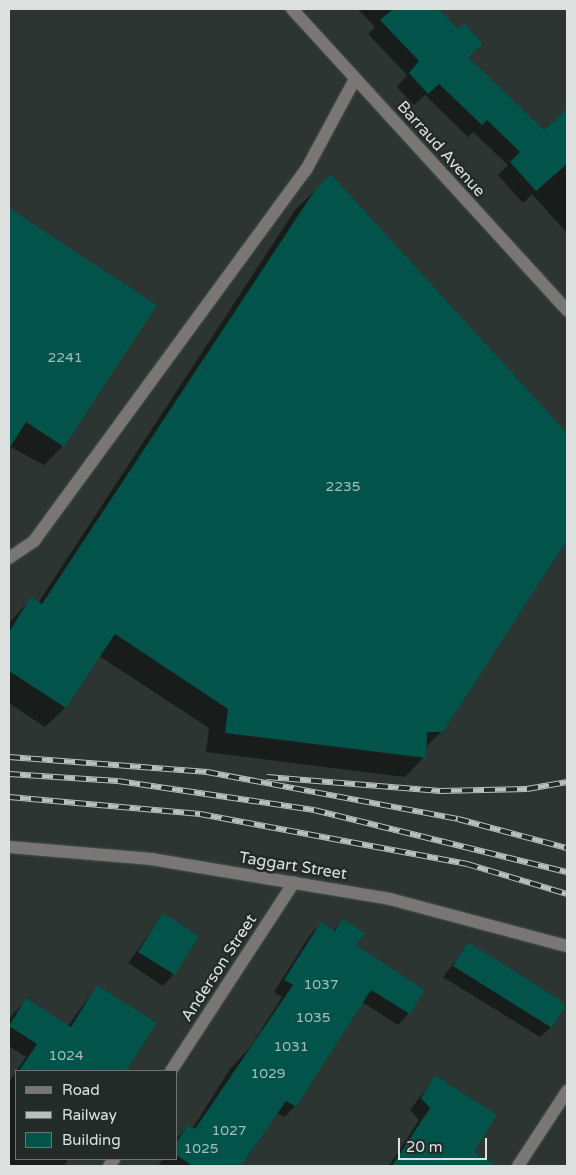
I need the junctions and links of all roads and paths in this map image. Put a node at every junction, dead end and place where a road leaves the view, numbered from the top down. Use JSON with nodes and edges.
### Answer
{"nodes":[{"id":1,"x":292,"y":9,"type":"edge"},
{"id":2,"x":355,"y":79,"type":"junction"},
{"id":3,"x":567,"y":310,"type":"edge"},
{"id":4,"x":9,"y":558,"type":"edge"},
{"id":5,"x":9,"y":847,"type":"edge"},
{"id":6,"x":294,"y":882,"type":"junction"},
{"id":7,"x":567,"y":946,"type":"edge"},
{"id":8,"x":172,"y":1070,"type":"edge"},
{"id":9,"x":567,"y":1091,"type":"edge"},
{"id":10,"x":518,"y":1166,"type":"edge"}],
"edges":[{"from":1,"to":2,"type":"street","name":"Barraud Avenue"},
{"from":2,"to":3,"type":"street","name":"Barraud Avenue"},
{"from":2,"to":4,"type":"street"},
{"from":5,"to":6,"type":"street","name":"Taggart Street"},
{"from":6,"to":7,"type":"street","name":"Taggart Street"},
{"from":6,"to":8,"type":"street","name":"Anderson Street"},
{"from":9,"to":10,"type":"street"}]}
